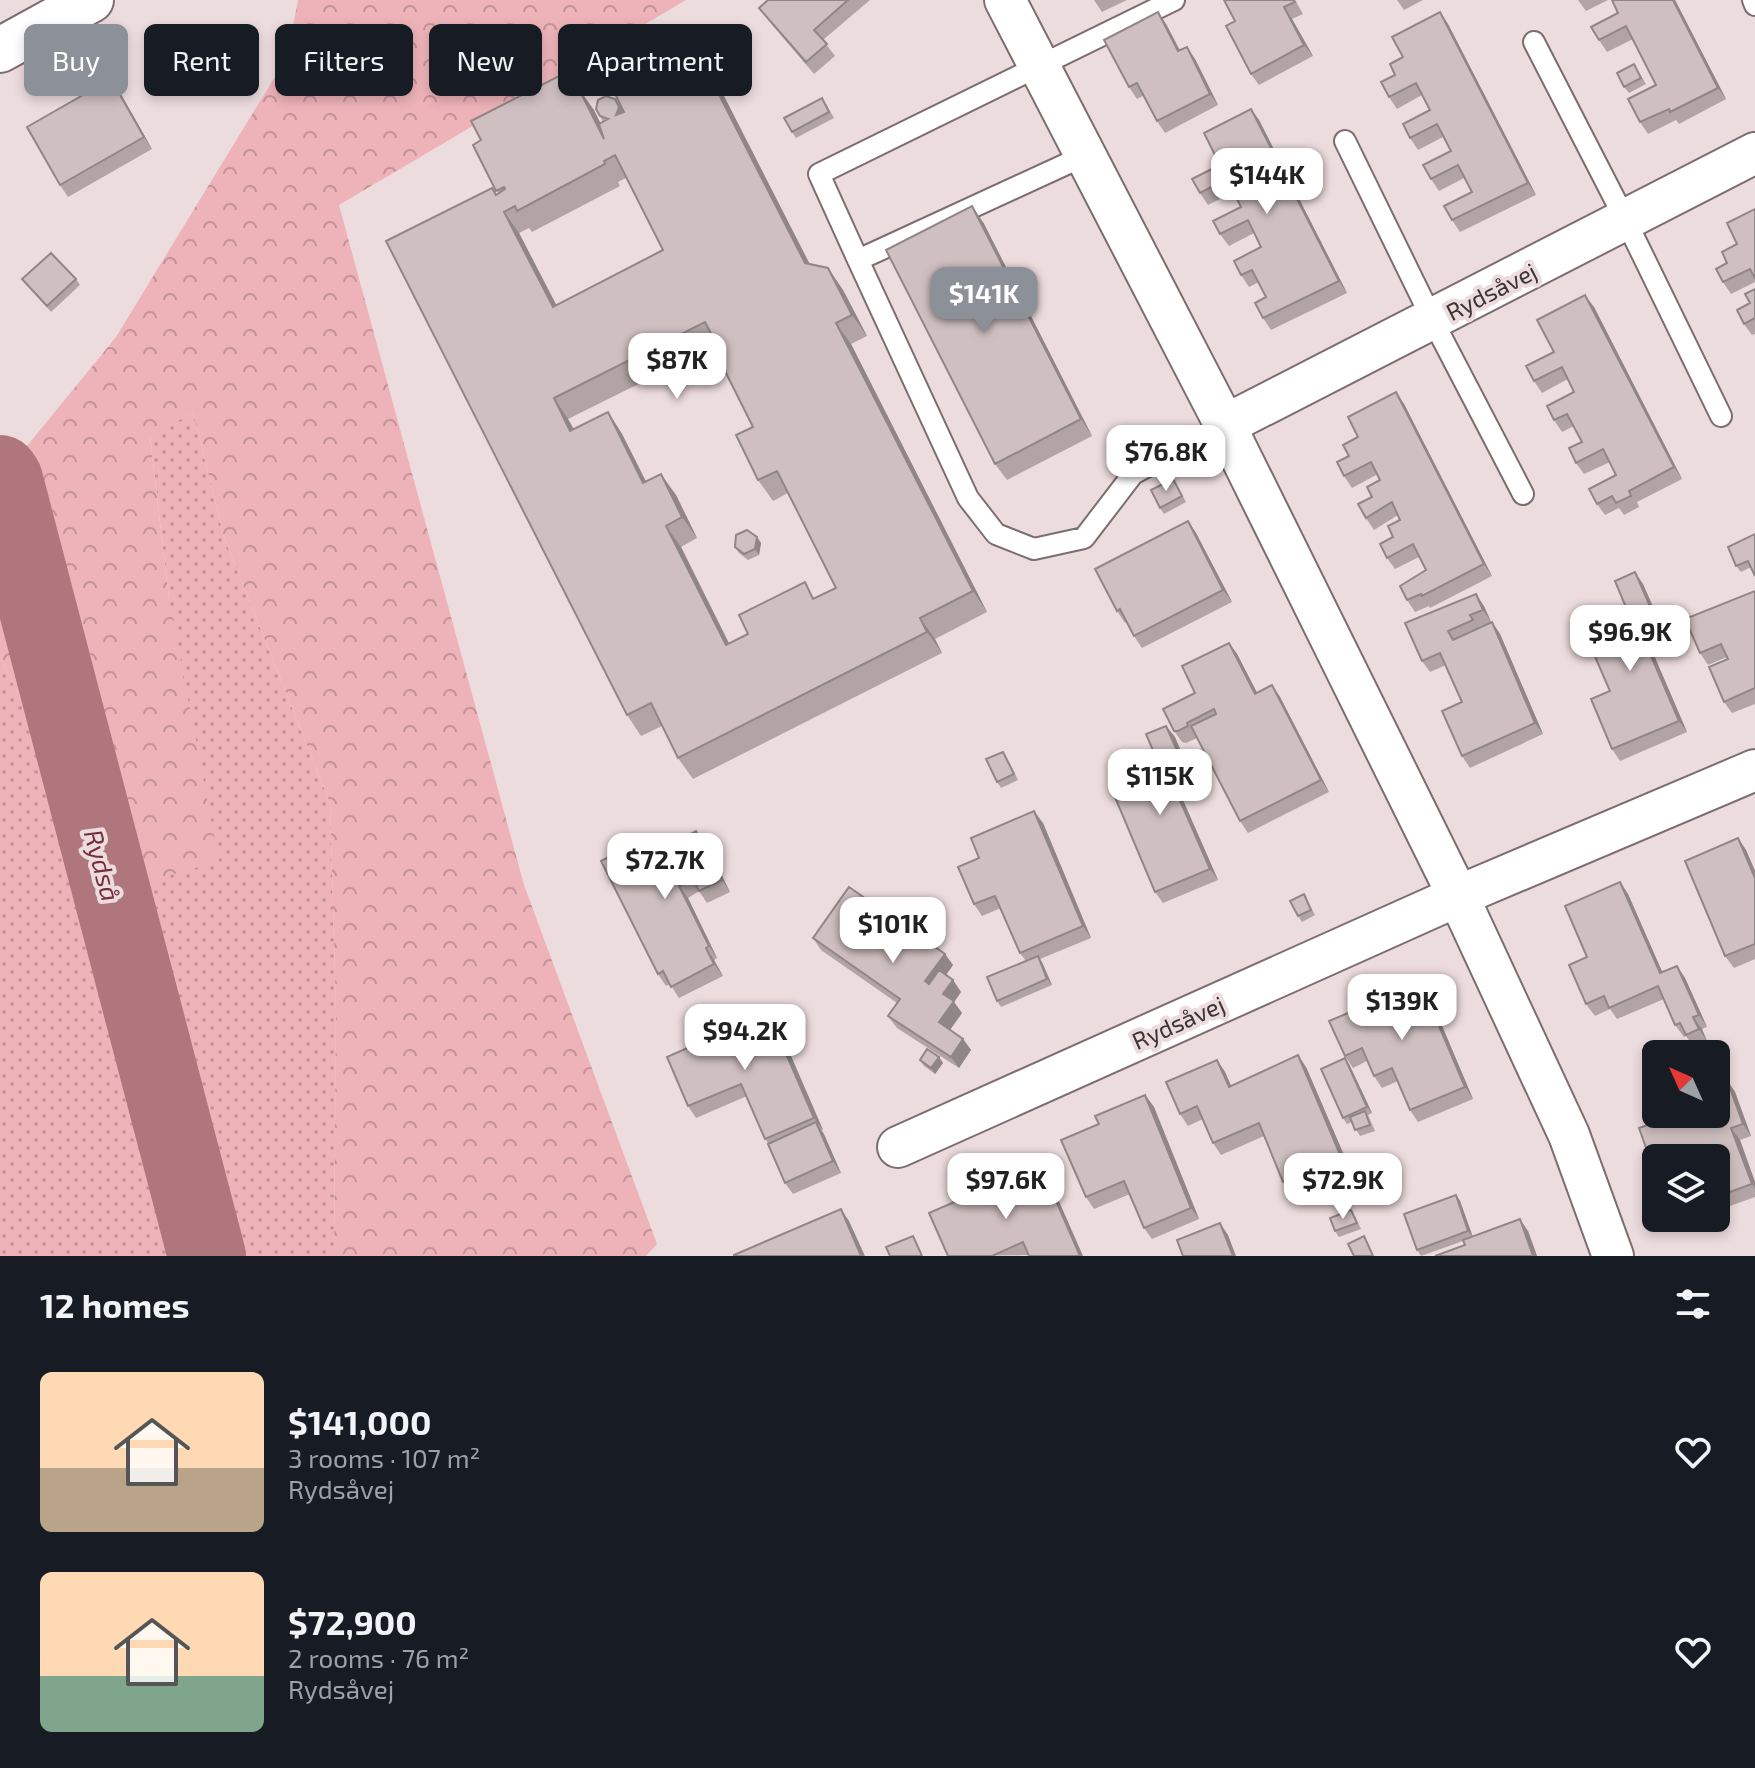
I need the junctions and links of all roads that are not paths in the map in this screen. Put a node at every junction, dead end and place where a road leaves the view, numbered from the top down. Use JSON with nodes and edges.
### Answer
{"nodes":[{"id":1,"x":91,"y":0,"type":"edge"},
{"id":2,"x":1005,"y":0,"type":"edge"},
{"id":3,"x":1174,"y":0,"type":"edge"},
{"id":4,"x":1534,"y":42,"type":"dead end"},
{"id":5,"x":0,"y":50,"type":"edge"},
{"id":6,"x":1040,"y":67,"type":"junction"},
{"id":7,"x":1345,"y":141,"type":"dead end"},
{"id":8,"x":1755,"y":153,"type":"edge"},
{"id":9,"x":1086,"y":155,"type":"junction"},
{"id":10,"x":1626,"y":221,"type":"junction"},
{"id":11,"x":858,"y":260,"type":"junction"},
{"id":12,"x":1433,"y":321,"type":"junction"},
{"id":13,"x":1721,"y":416,"type":"dead end"},
{"id":14,"x":1225,"y":425,"type":"junction"},
{"id":15,"x":1523,"y":494,"type":"dead end"},
{"id":16,"x":1755,"y":770,"type":"edge"},
{"id":17,"x":1458,"y":896,"type":"junction"},
{"id":18,"x":898,"y":1147,"type":"dead end"},
{"id":19,"x":1613,"y":1256,"type":"edge"}],
"edges":[{"from":1,"to":5,"type":"main road"},
{"from":2,"to":6,"type":"street"},
{"from":3,"to":6,"type":"lane"},
{"from":4,"to":10,"type":"lane"},
{"from":6,"to":9,"type":"street"},
{"from":6,"to":11,"type":"lane"},
{"from":7,"to":12,"type":"lane"},
{"from":8,"to":10,"type":"street","name":"Rydsåvej"},
{"from":9,"to":11,"type":"lane"},
{"from":9,"to":14,"type":"street"},
{"from":10,"to":12,"type":"street","name":"Rydsåvej"},
{"from":10,"to":13,"type":"lane"},
{"from":11,"to":14,"type":"lane","name":"Rydsåvej"},
{"from":12,"to":14,"type":"street","name":"Rydsåvej"},
{"from":12,"to":15,"type":"lane"},
{"from":14,"to":17,"type":"street"},
{"from":16,"to":17,"type":"street","name":"Rydsåvej"},
{"from":17,"to":18,"type":"street","name":"Rydsåvej"},
{"from":17,"to":19,"type":"street"}]}
